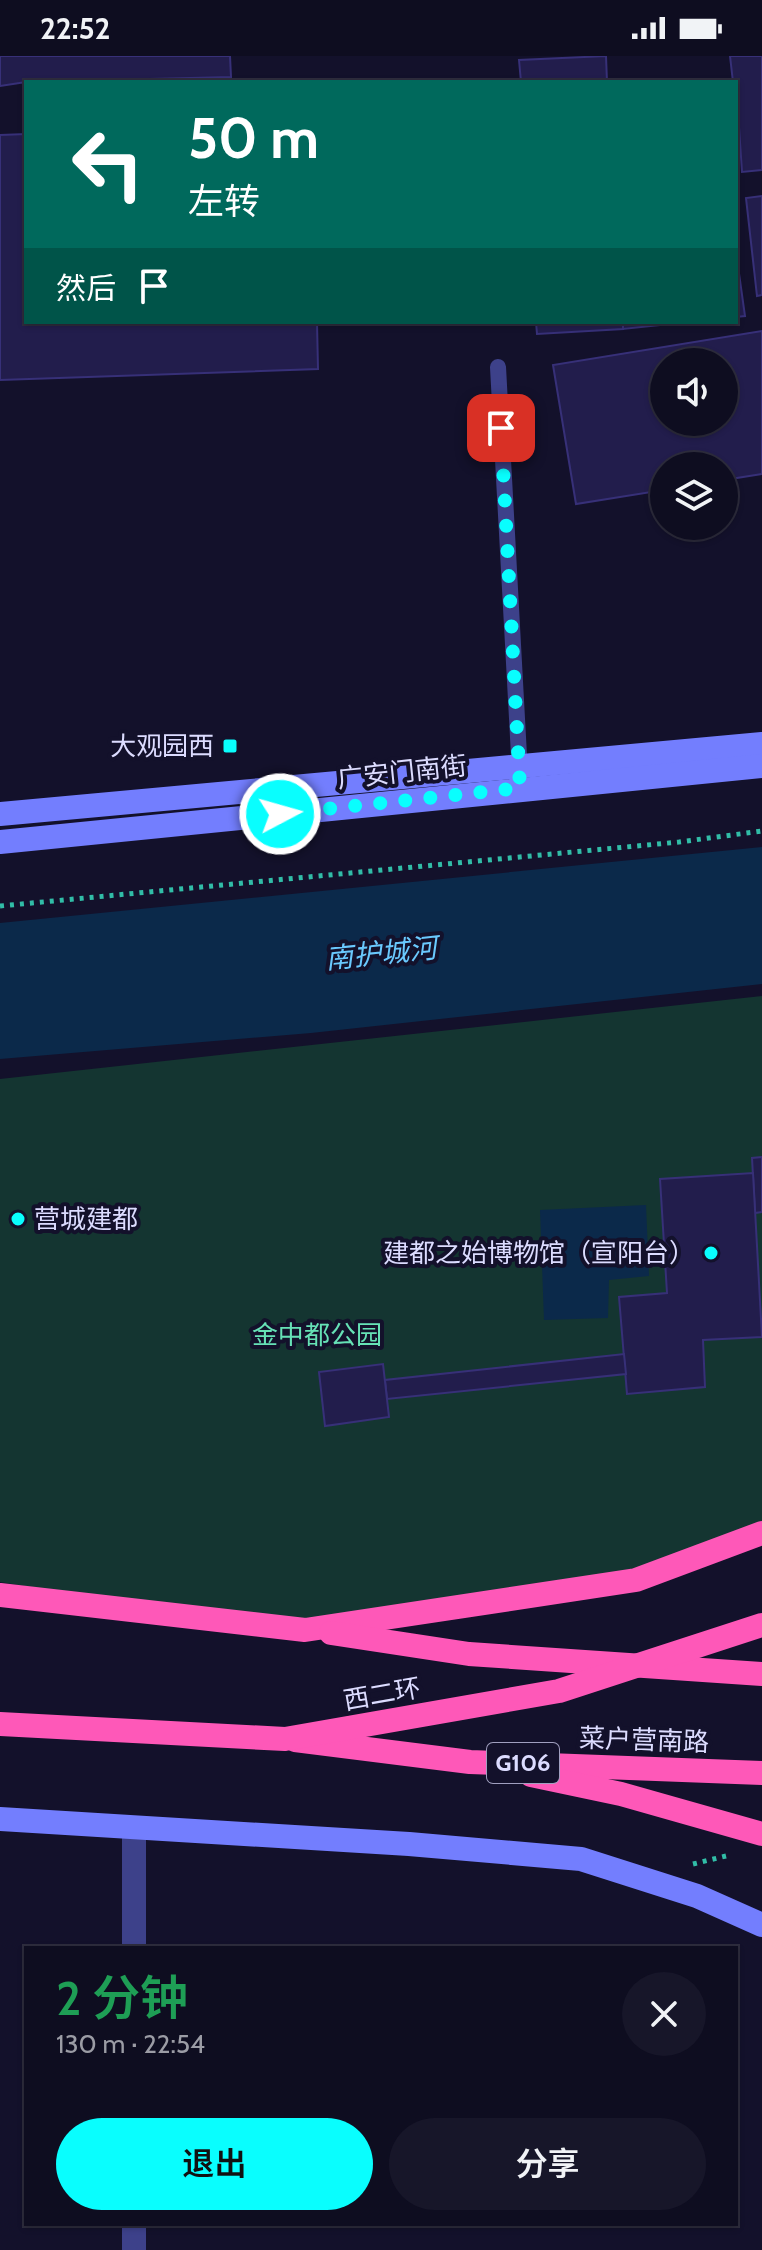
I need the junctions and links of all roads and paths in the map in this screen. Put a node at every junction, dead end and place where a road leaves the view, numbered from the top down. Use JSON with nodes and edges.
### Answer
{"nodes":[{"id":1,"x":498,"y":367,"type":"dead end"},
{"id":2,"x":762,"y":744,"type":"edge"},
{"id":3,"x":762,"y":766,"type":"edge"},
{"id":4,"x":520,"y":777,"type":"junction"},
{"id":5,"x":0,"y":814,"type":"edge"},
{"id":6,"x":762,"y":831,"type":"edge"},
{"id":7,"x":0,"y":842,"type":"edge"},
{"id":8,"x":0,"y":906,"type":"edge"},
{"id":9,"x":762,"y":1533,"type":"edge"},
{"id":10,"x":0,"y":1595,"type":"edge"},
{"id":11,"x":762,"y":1625,"type":"edge"},
{"id":12,"x":305,"y":1630,"type":"junction"},
{"id":13,"x":762,"y":1674,"type":"edge"},
{"id":14,"x":0,"y":1724,"type":"edge"},
{"id":15,"x":285,"y":1739,"type":"junction"},
{"id":16,"x":470,"y":1762,"type":"junction"},
{"id":17,"x":762,"y":1773,"type":"edge"},
{"id":18,"x":0,"y":1819,"type":"edge"},
{"id":19,"x":134,"y":1828,"type":"junction"},
{"id":20,"x":762,"y":1834,"type":"edge"},
{"id":21,"x":762,"y":1925,"type":"edge"},
{"id":22,"x":134,"y":1946,"type":"edge"},
{"id":23,"x":134,"y":2226,"type":"edge"},
{"id":24,"x":134,"y":2250,"type":"edge"}],
"edges":[{"from":1,"to":4,"type":"lane"},
{"from":2,"to":4,"type":"street","name":"广安门南街"},
{"from":3,"to":4,"type":"street","name":"广安门南街"},
{"from":4,"to":5,"type":"street","name":"广安门南街"},
{"from":4,"to":7,"type":"street","name":"广安门南街"},
{"from":6,"to":8,"type":"path"},
{"from":9,"to":12,"type":"highway"},
{"from":10,"to":12,"type":"highway"},
{"from":11,"to":15,"type":"highway","name":"西二环","bridge":true},
{"from":12,"to":13,"type":"highway"},
{"from":14,"to":15,"type":"highway","name":"西二环","bridge":true},
{"from":15,"to":16,"type":"highway","name":"菜户营南路","number":"G106","bridge":true},
{"from":16,"to":17,"type":"highway","name":"菜户营南路","number":"G106"},
{"from":16,"to":20,"type":"highway"},
{"from":18,"to":19,"type":"street"},
{"from":19,"to":21,"type":"street"},
{"from":19,"to":22,"type":"street"},
{"from":23,"to":24,"type":"street"}]}
